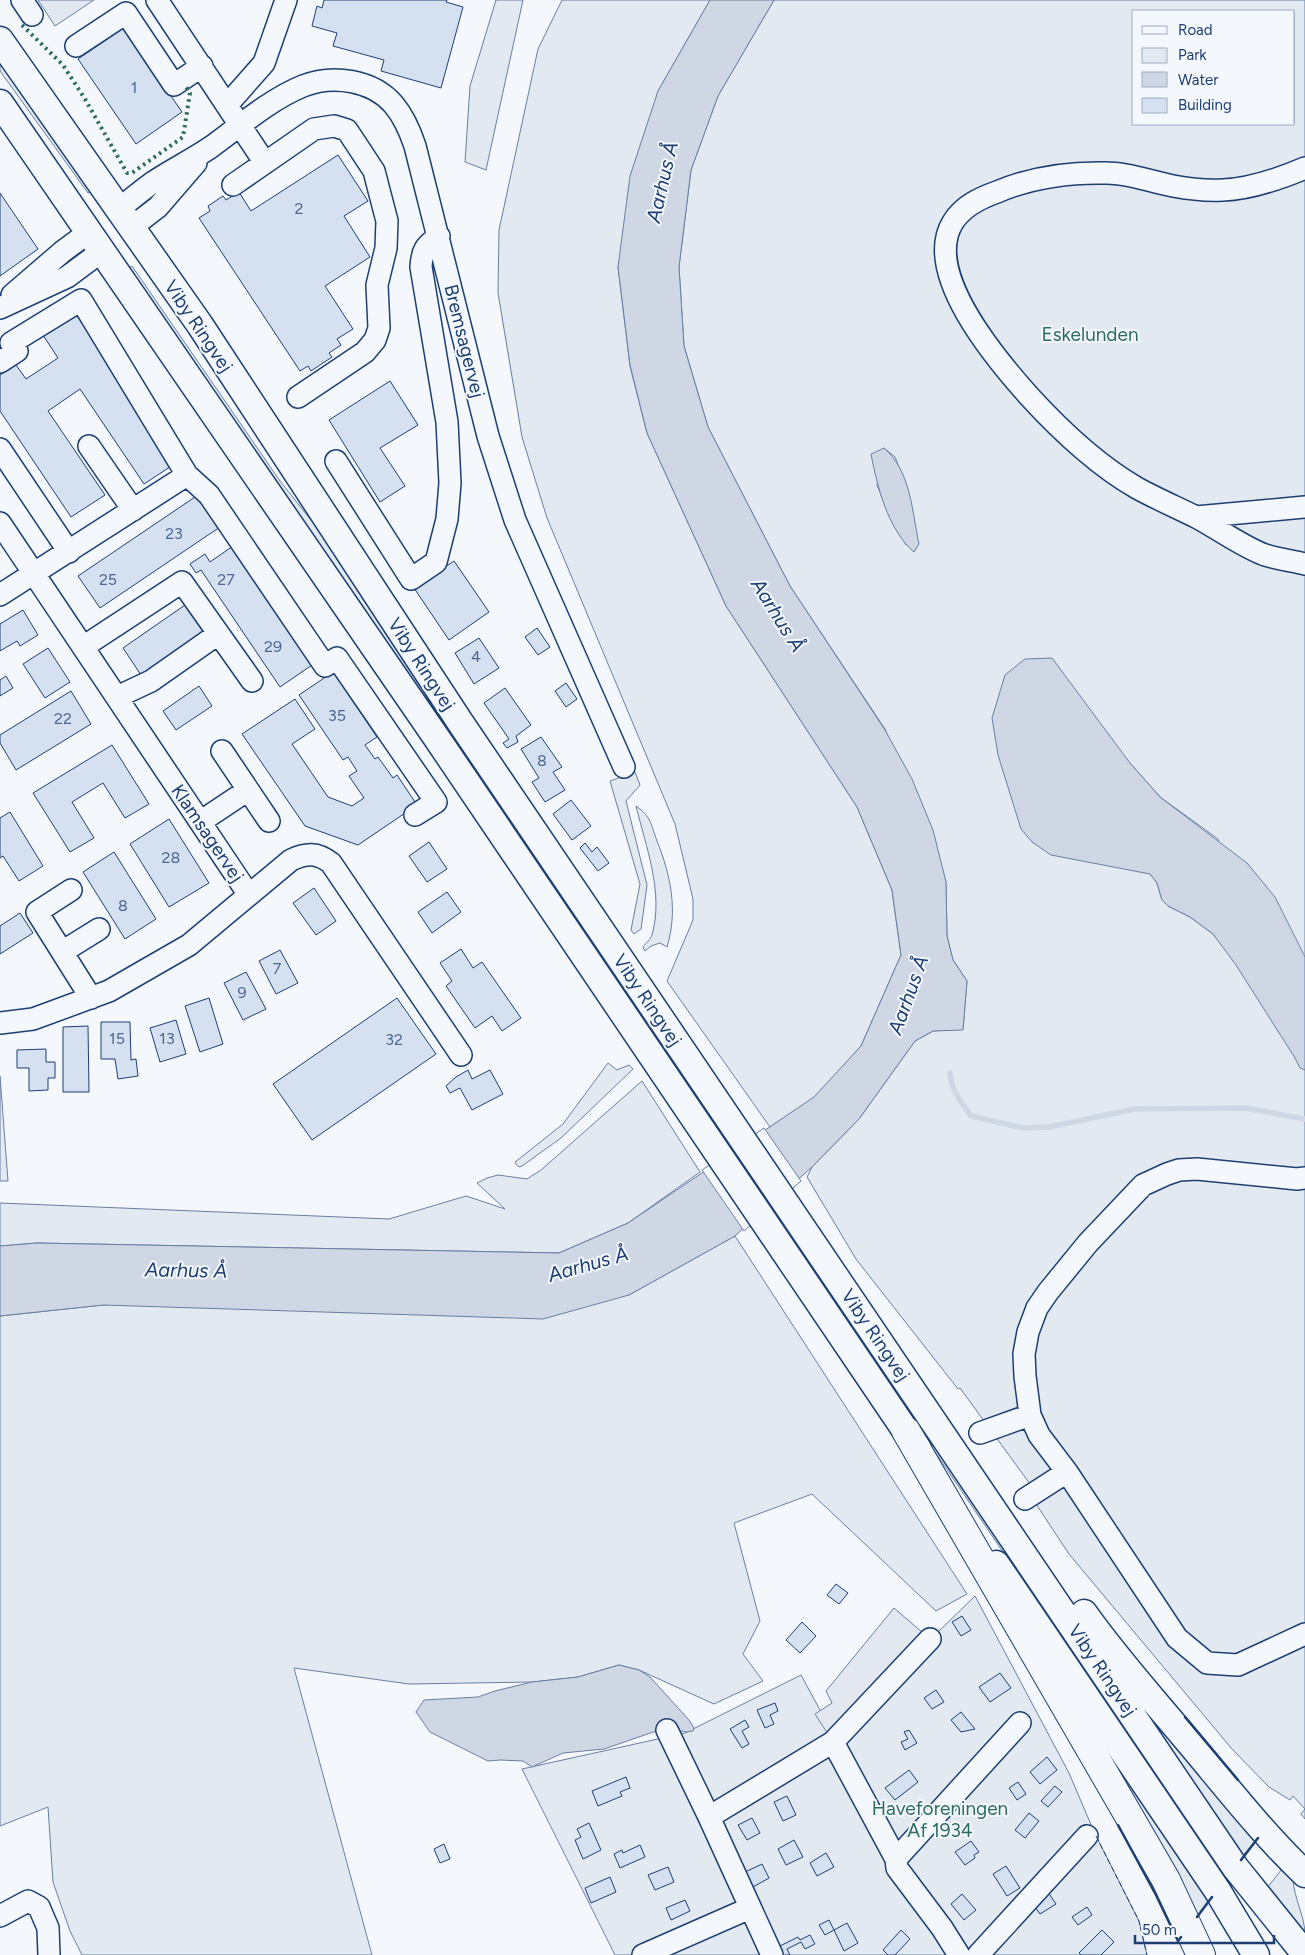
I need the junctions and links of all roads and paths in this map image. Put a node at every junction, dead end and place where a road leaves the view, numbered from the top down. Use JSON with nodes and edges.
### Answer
{"nodes":[{"id":1,"x":286,"y":0,"type":"edge"},
{"id":2,"x":159,"y":2,"type":"edge"},
{"id":3,"x":132,"y":22,"type":"junction"},
{"id":4,"x":0,"y":40,"type":"edge"},
{"id":5,"x":76,"y":46,"type":"dead end"},
{"id":6,"x":202,"y":66,"type":"junction"},
{"id":7,"x":0,"y":102,"type":"edge"},
{"id":8,"x":228,"y":104,"type":"junction"},
{"id":9,"x":239,"y":125,"type":"junction"},
{"id":10,"x":265,"y":162,"type":"junction"},
{"id":11,"x":1305,"y":168,"type":"edge"},
{"id":12,"x":233,"y":184,"type":"dead end"},
{"id":13,"x":125,"y":218,"type":"junction"},
{"id":14,"x":439,"y":236,"type":"junction"},
{"id":15,"x":95,"y":241,"type":"junction"},
{"id":16,"x":0,"y":307,"type":"edge"},
{"id":17,"x":0,"y":362,"type":"edge"},
{"id":18,"x":298,"y":397,"type":"dead end"},
{"id":19,"x":89,"y":446,"type":"dead end"},
{"id":20,"x":0,"y":449,"type":"edge"},
{"id":21,"x":336,"y":461,"type":"dead end"},
{"id":22,"x":187,"y":475,"type":"junction"},
{"id":23,"x":1305,"y":507,"type":"edge"},
{"id":24,"x":133,"y":510,"type":"junction"},
{"id":25,"x":1229,"y":524,"type":"junction"},
{"id":26,"x":3,"y":535,"type":"edge"},
{"id":27,"x":69,"y":552,"type":"junction"},
{"id":28,"x":1305,"y":564,"type":"edge"},
{"id":29,"x":34,"y":574,"type":"junction"},
{"id":30,"x":0,"y":595,"type":"edge"},
{"id":31,"x":218,"y":634,"type":"junction"},
{"id":32,"x":83,"y":647,"type":"junction"},
{"id":33,"x":252,"y":681,"type":"dead end"},
{"id":34,"x":117,"y":697,"type":"junction"},
{"id":35,"x":222,"y":750,"type":"dead end"},
{"id":36,"x":624,"y":767,"type":"dead end"},
{"id":37,"x":248,"y":790,"type":"junction"},
{"id":38,"x":415,"y":815,"type":"dead end"},
{"id":39,"x":200,"y":822,"type":"junction"},
{"id":40,"x":269,"y":822,"type":"dead end"},
{"id":41,"x":71,"y":890,"type":"dead end"},
{"id":42,"x":249,"y":895,"type":"junction"},
{"id":43,"x":99,"y":929,"type":"dead end"},
{"id":44,"x":62,"y":952,"type":"junction"},
{"id":45,"x":91,"y":998,"type":"junction"},
{"id":46,"x":0,"y":1023,"type":"edge"},
{"id":47,"x":461,"y":1055,"type":"dead end"},
{"id":48,"x":1305,"y":1178,"type":"edge"},
{"id":49,"x":848,"y":1296,"type":"junction"},
{"id":50,"x":1030,"y":1415,"type":"junction"},
{"id":51,"x":906,"y":1431,"type":"junction"},
{"id":52,"x":980,"y":1433,"type":"dead end"},
{"id":53,"x":1066,"y":1472,"type":"junction"},
{"id":54,"x":1025,"y":1499,"type":"dead end"},
{"id":55,"x":1305,"y":1634,"type":"edge"},
{"id":56,"x":930,"y":1638,"type":"dead end"},
{"id":57,"x":1020,"y":1723,"type":"dead end"},
{"id":58,"x":667,"y":1730,"type":"dead end"},
{"id":59,"x":833,"y":1742,"type":"junction"},
{"id":60,"x":709,"y":1817,"type":"junction"},
{"id":61,"x":1087,"y":1836,"type":"dead end"},
{"id":62,"x":896,"y":1859,"type":"junction"},
{"id":63,"x":1305,"y":1874,"type":"edge"},
{"id":64,"x":750,"y":1908,"type":"junction"},
{"id":65,"x":1248,"y":1915,"type":"junction"},
{"id":66,"x":0,"y":1916,"type":"edge"},
{"id":67,"x":1305,"y":1954,"type":"edge"},
{"id":68,"x":49,"y":1955,"type":"edge"},
{"id":69,"x":643,"y":1955,"type":"edge"},
{"id":70,"x":772,"y":1955,"type":"edge"},
{"id":71,"x":958,"y":1955,"type":"edge"},
{"id":72,"x":978,"y":1955,"type":"edge"},
{"id":73,"x":1201,"y":1955,"type":"edge"},
{"id":74,"x":1256,"y":1955,"type":"edge"},
{"id":75,"x":1274,"y":1955,"type":"edge"}],
"edges":[{"from":1,"to":8,"type":"street"},
{"from":2,"to":3,"type":"street"},
{"from":2,"to":6,"type":"street"},
{"from":3,"to":5,"type":"street"},
{"from":3,"to":6,"type":"street"},
{"from":4,"to":13,"type":"main road","name":"Viby Ringvej"},
{"from":6,"to":8,"type":"street"},
{"from":7,"to":15,"type":"main road","name":"Viby Ringvej"},
{"from":8,"to":9,"type":"street"},
{"from":9,"to":10,"type":"street"},
{"from":9,"to":13,"type":"street","name":"Bremsagervej"},
{"from":9,"to":14,"type":"street","name":"Bremsagervej"},
{"from":10,"to":12,"type":"street"},
{"from":10,"to":18,"type":"street"},
{"from":11,"to":25,"type":"street"},
{"from":13,"to":15,"type":"main road"},
{"from":13,"to":49,"type":"main road","name":"Viby Ringvej"},
{"from":14,"to":21,"type":"street"},
{"from":14,"to":36,"type":"street","name":"Bremsagervej"},
{"from":15,"to":16,"type":"street"},
{"from":15,"to":51,"type":"main road","name":"Viby Ringvej"},
{"from":17,"to":22,"type":"street"},
{"from":19,"to":24,"type":"street"},
{"from":20,"to":27,"type":"street"},
{"from":22,"to":24,"type":"street"},
{"from":22,"to":38,"type":"street"},
{"from":23,"to":25,"type":"street"},
{"from":24,"to":27,"type":"street"},
{"from":25,"to":28,"type":"street"},
{"from":26,"to":29,"type":"street","name":"Klamsagervej"},
{"from":27,"to":29,"type":"street"},
{"from":29,"to":30,"type":"street"},
{"from":29,"to":32,"type":"street","name":"Klamsagervej"},
{"from":31,"to":32,"type":"street"},
{"from":31,"to":33,"type":"street"},
{"from":31,"to":34,"type":"street"},
{"from":32,"to":34,"type":"street","name":"Klamsagervej"},
{"from":34,"to":39,"type":"street","name":"Klamsagervej"},
{"from":35,"to":37,"type":"street"},
{"from":37,"to":39,"type":"street"},
{"from":37,"to":40,"type":"street"},
{"from":39,"to":42,"type":"street","name":"Klamsagervej"},
{"from":41,"to":44,"type":"street"},
{"from":42,"to":45,"type":"street"},
{"from":42,"to":47,"type":"street","name":"Klamsagervej"},
{"from":43,"to":44,"type":"street"},
{"from":44,"to":45,"type":"street"},
{"from":45,"to":46,"type":"street"},
{"from":48,"to":50,"type":"street"},
{"from":49,"to":63,"type":"main road"},
{"from":49,"to":65,"type":"main road","name":"Viby Ringvej"},
{"from":50,"to":52,"type":"street"},
{"from":50,"to":53,"type":"street"},
{"from":51,"to":65,"type":"main road","name":"Viby Ringvej"},
{"from":51,"to":73,"type":"highway"},
{"from":53,"to":54,"type":"street"},
{"from":53,"to":55,"type":"street"},
{"from":56,"to":59,"type":"street"},
{"from":57,"to":62,"type":"street"},
{"from":58,"to":60,"type":"street"},
{"from":59,"to":60,"type":"street"},
{"from":59,"to":62,"type":"street"},
{"from":60,"to":64,"type":"street"},
{"from":61,"to":72,"type":"street"},
{"from":62,"to":71,"type":"street"},
{"from":64,"to":69,"type":"street"},
{"from":64,"to":70,"type":"street"},
{"from":65,"to":67,"type":"main road","name":"Viby Ringvej"},
{"from":65,"to":74,"type":"main road","name":"Viby Ringvej"},
{"from":65,"to":75,"type":"main road"},
{"from":66,"to":68,"type":"street"}]}
